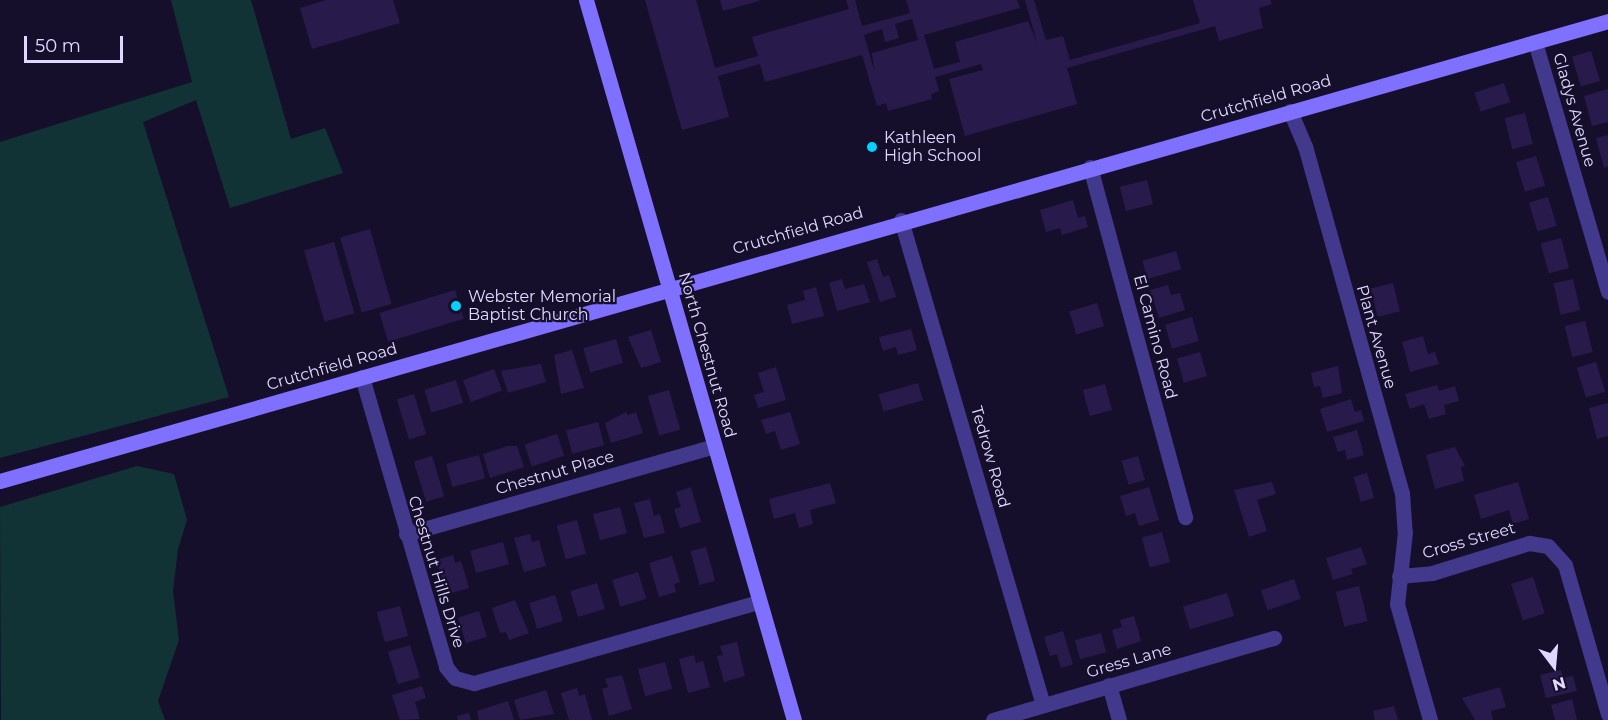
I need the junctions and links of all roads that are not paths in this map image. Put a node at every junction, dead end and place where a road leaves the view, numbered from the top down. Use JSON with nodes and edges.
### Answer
{"nodes":[{"id":1,"x":586,"y":0,"type":"edge"},
{"id":2,"x":1608,"y":21,"type":"edge"},
{"id":3,"x":1535,"y":42,"type":"junction"},
{"id":4,"x":1290,"y":111,"type":"junction"},
{"id":5,"x":1090,"y":166,"type":"junction"},
{"id":6,"x":901,"y":220,"type":"junction"},
{"id":7,"x":670,"y":288,"type":"junction"},
{"id":8,"x":1608,"y":292,"type":"edge"},
{"id":9,"x":362,"y":377,"type":"junction"},
{"id":10,"x":714,"y":446,"type":"junction"},
{"id":11,"x":0,"y":481,"type":"edge"},
{"id":12,"x":1185,"y":517,"type":"dead end"},
{"id":13,"x":406,"y":534,"type":"junction"},
{"id":14,"x":1399,"y":576,"type":"junction"},
{"id":15,"x":759,"y":602,"type":"junction"},
{"id":16,"x":1274,"y":638,"type":"dead end"},
{"id":17,"x":1109,"y":686,"type":"junction"},
{"id":18,"x":1043,"y":705,"type":"junction"},
{"id":19,"x":1608,"y":714,"type":"edge"},
{"id":20,"x":794,"y":720,"type":"edge"},
{"id":21,"x":993,"y":720,"type":"edge"},
{"id":22,"x":1119,"y":720,"type":"edge"},
{"id":23,"x":1430,"y":720,"type":"edge"}],
"edges":[{"from":1,"to":7,"type":"street","name":"North Chestnut Road"},
{"from":2,"to":3,"type":"street","name":"Crutchfield Road"},
{"from":3,"to":4,"type":"street","name":"Crutchfield Road"},
{"from":3,"to":8,"type":"street","name":"Gladys Avenue"},
{"from":4,"to":5,"type":"street","name":"Crutchfield Road"},
{"from":4,"to":14,"type":"street","name":"Plant Avenue"},
{"from":5,"to":6,"type":"street","name":"Crutchfield Road"},
{"from":5,"to":12,"type":"street","name":"El Camino Road"},
{"from":6,"to":7,"type":"street","name":"Crutchfield Road"},
{"from":6,"to":18,"type":"street","name":"Tedrow Road"},
{"from":7,"to":9,"type":"street","name":"Crutchfield Road"},
{"from":7,"to":10,"type":"street","name":"North Chestnut Road"},
{"from":9,"to":11,"type":"street","name":"Crutchfield Road"},
{"from":9,"to":13,"type":"street","name":"Chestnut Hills Drive"},
{"from":10,"to":13,"type":"street","name":"Chestnut Place"},
{"from":10,"to":15,"type":"street","name":"North Chestnut Road"},
{"from":13,"to":15,"type":"street","name":"Chestnut Hills Drive"},
{"from":14,"to":19,"type":"street","name":"Cross Street"},
{"from":14,"to":23,"type":"street","name":"Plant Avenue"},
{"from":15,"to":20,"type":"street","name":"North Chestnut Road"},
{"from":16,"to":17,"type":"street","name":"Gress Lane"},
{"from":17,"to":18,"type":"street","name":"Gress Lane"},
{"from":17,"to":22,"type":"street"},
{"from":18,"to":21,"type":"street","name":"Gress Lane"}]}
